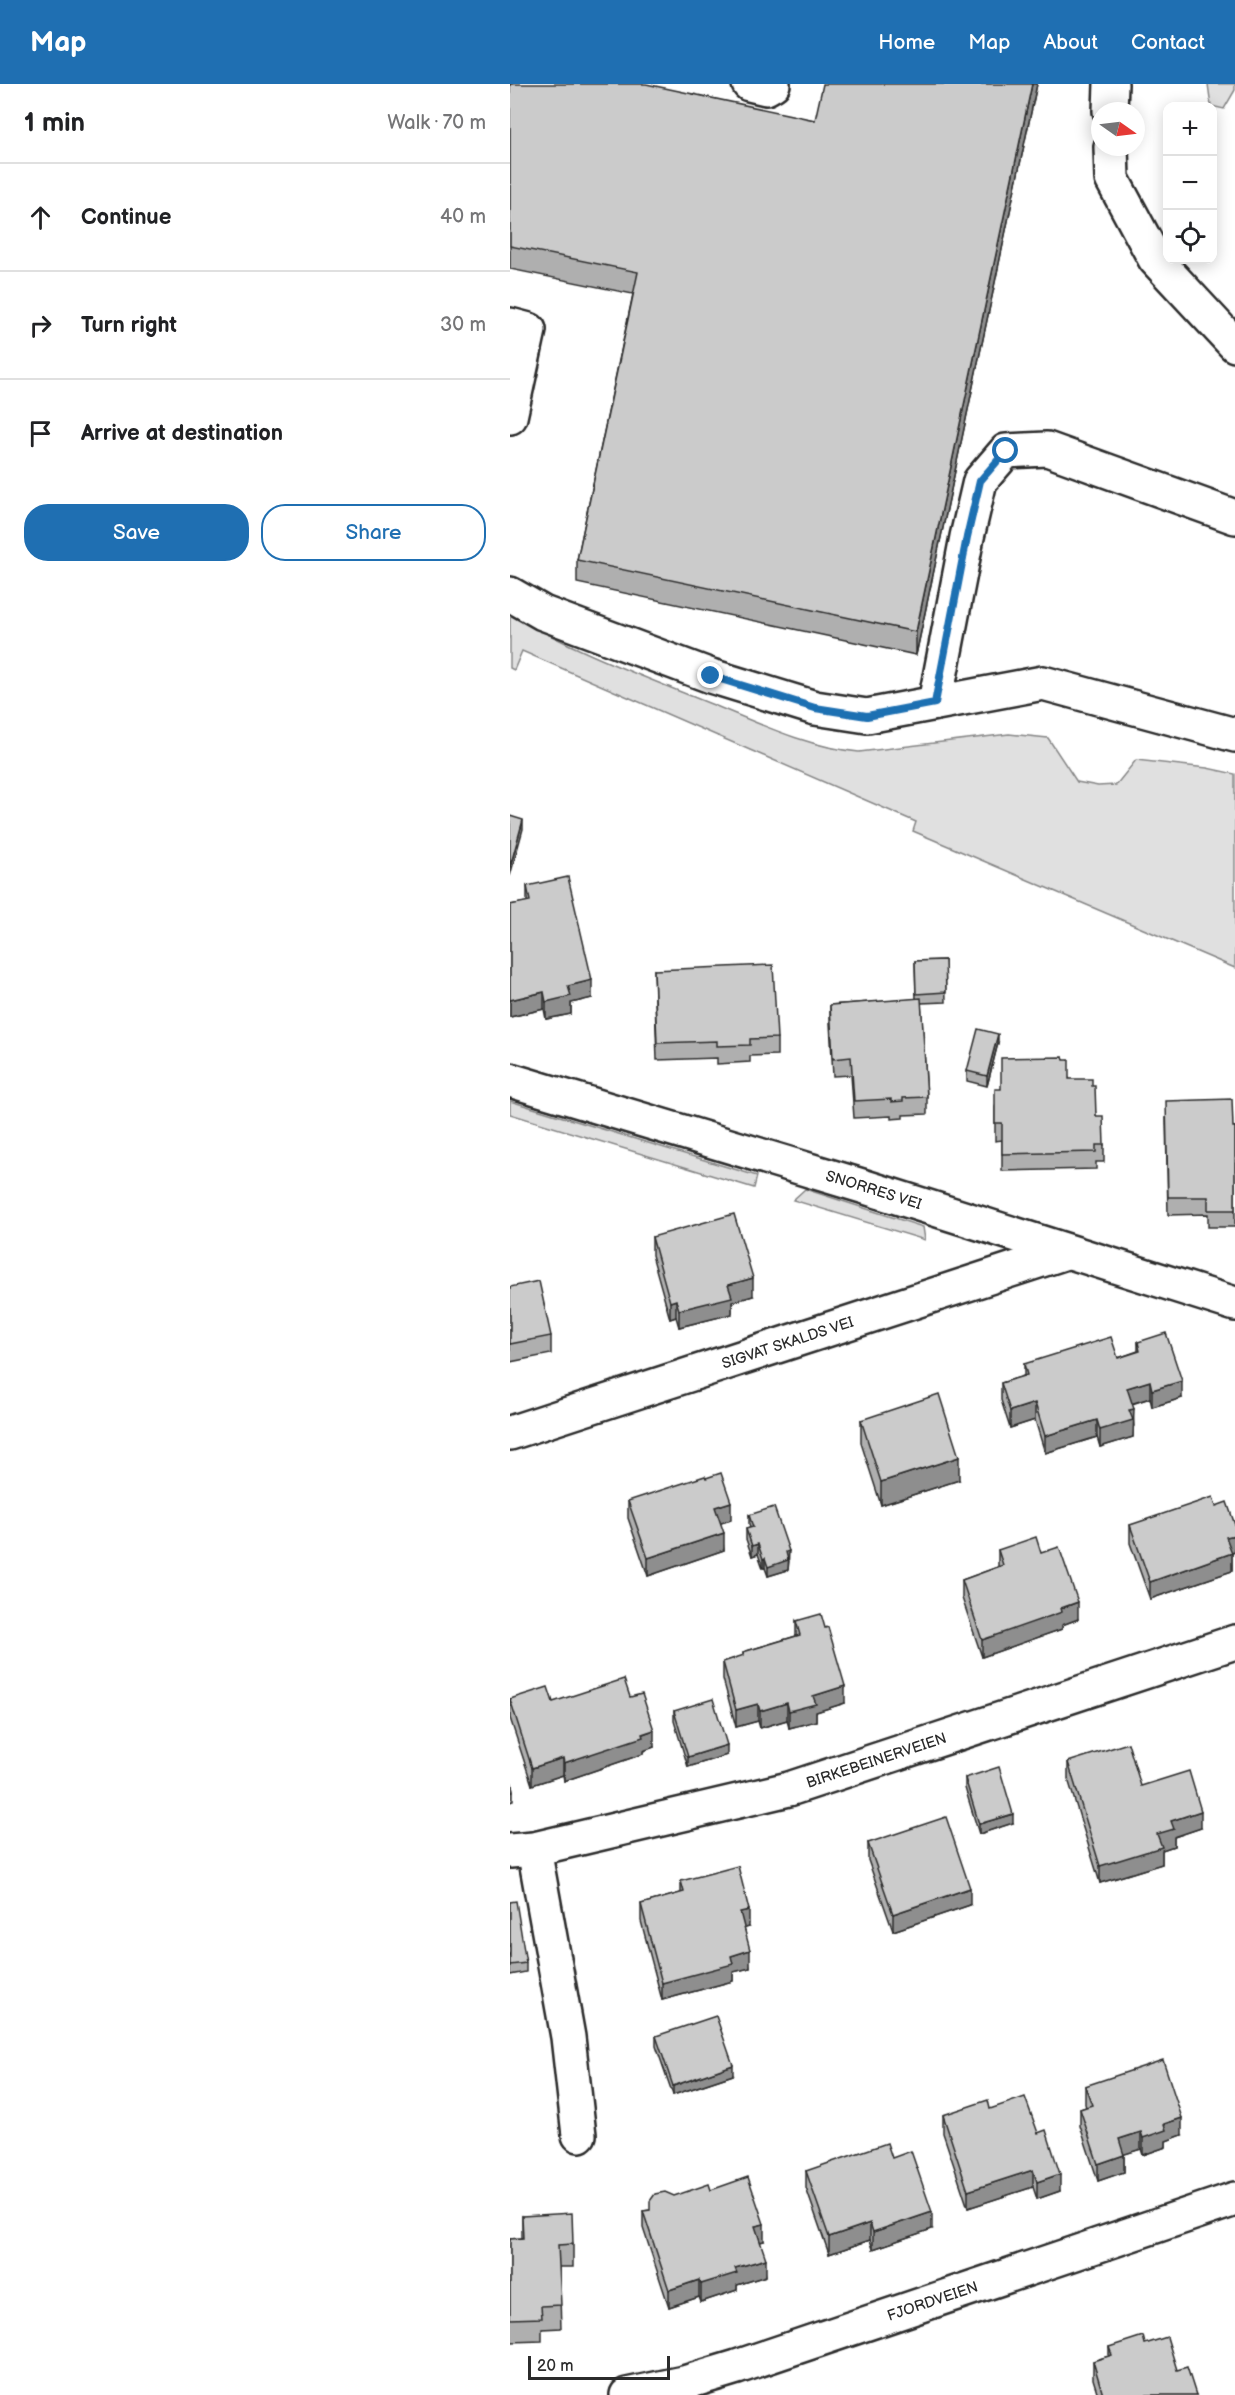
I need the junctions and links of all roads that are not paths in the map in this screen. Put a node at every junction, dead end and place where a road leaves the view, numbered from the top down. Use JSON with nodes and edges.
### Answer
{"nodes":[{"id":1,"x":749,"y":84,"type":"edge"},
{"id":2,"x":773,"y":84,"type":"edge"},
{"id":3,"x":1111,"y":84,"type":"edge"},
{"id":4,"x":1110,"y":102,"type":"edge"},
{"id":5,"x":1111,"y":156,"type":"edge"},
{"id":6,"x":510,"y":325,"type":"edge"},
{"id":7,"x":1235,"y":345,"type":"edge"},
{"id":8,"x":510,"y":417,"type":"edge"},
{"id":9,"x":1235,"y":517,"type":"edge"},
{"id":10,"x":510,"y":594,"type":"edge"},
{"id":11,"x":935,"y":703,"type":"junction"},
{"id":12,"x":1235,"y":735,"type":"edge"},
{"id":13,"x":510,"y":1080,"type":"edge"},
{"id":14,"x":1066,"y":1252,"type":"junction"},
{"id":15,"x":1235,"y":1304,"type":"edge"},
{"id":16,"x":510,"y":1434,"type":"edge"},
{"id":17,"x":1235,"y":1642,"type":"edge"},
{"id":18,"x":522,"y":1850,"type":"edge"},
{"id":19,"x":579,"y":2135,"type":"dead end"},
{"id":20,"x":1235,"y":2199,"type":"edge"},
{"id":21,"x":627,"y":2395,"type":"edge"}],
"edges":[{"from":1,"to":2,"type":"street"},
{"from":3,"to":4,"type":"street"},
{"from":5,"to":7,"type":"street"},
{"from":6,"to":8,"type":"street"},
{"from":9,"to":11,"type":"street"},
{"from":10,"to":11,"type":"street"},
{"from":11,"to":12,"type":"street"},
{"from":13,"to":14,"type":"street","name":"SNORRES VEI"},
{"from":14,"to":15,"type":"street","name":"SNORRES VEI"},
{"from":14,"to":16,"type":"street","name":"SIGVAT SKALDS VEI"},
{"from":17,"to":18,"type":"street","name":"BIRKEBEINERVEIEN"},
{"from":18,"to":19,"type":"street"},
{"from":20,"to":21,"type":"street","name":"FJORDVEIEN"}]}
